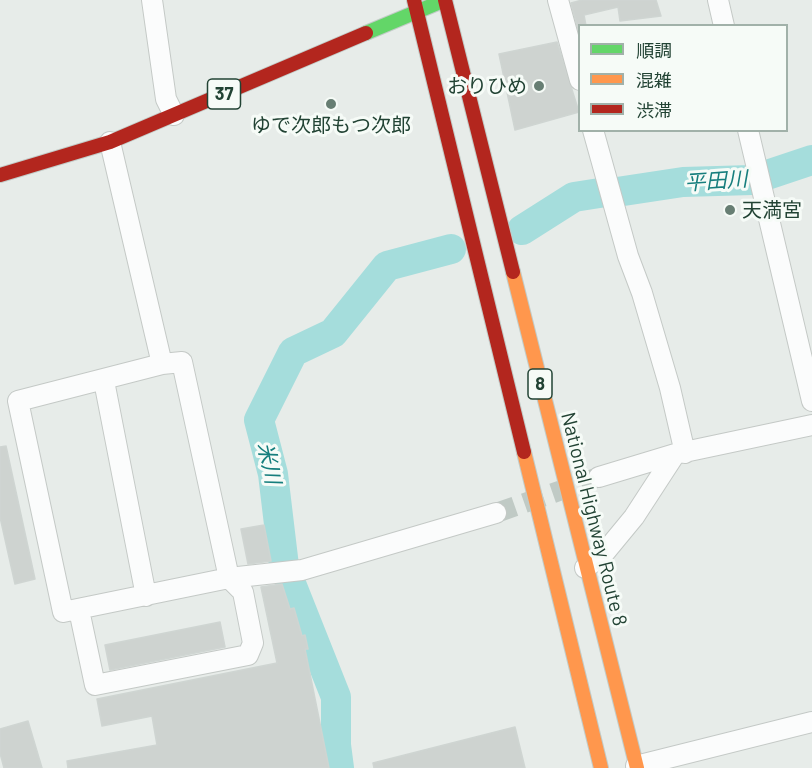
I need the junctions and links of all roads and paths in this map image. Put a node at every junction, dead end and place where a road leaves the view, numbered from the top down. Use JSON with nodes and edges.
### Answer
{"nodes":[{"id":1,"x":152,"y":0,"type":"edge"},
{"id":2,"x":444,"y":0,"type":"edge"},
{"id":3,"x":558,"y":0,"type":"edge"},
{"id":4,"x":718,"y":0,"type":"edge"},
{"id":5,"x":416,"y":5,"type":"edge"},
{"id":6,"x":724,"y":24,"type":"edge"},
{"id":7,"x":578,"y":76,"type":"edge"},
{"id":8,"x":174,"y":116,"type":"junction"},
{"id":9,"x":594,"y":132,"type":"edge"},
{"id":10,"x":748,"y":132,"type":"edge"},
{"id":11,"x":110,"y":142,"type":"junction"},
{"id":12,"x":0,"y":175,"type":"edge"},
{"id":13,"x":162,"y":364,"type":"junction"},
{"id":14,"x":104,"y":381,"type":"junction"},
{"id":15,"x":812,"y":400,"type":"edge"},
{"id":16,"x":812,"y":425,"type":"edge"},
{"id":17,"x":680,"y":454,"type":"junction"},
{"id":18,"x":599,"y":477,"type":"tunnel mouth"},
{"id":19,"x":496,"y":513,"type":"tunnel mouth"},
{"id":20,"x":585,"y":568,"type":"junction"},
{"id":21,"x":229,"y":578,"type":"junction"},
{"id":22,"x":146,"y":596,"type":"junction"},
{"id":23,"x":79,"y":610,"type":"junction"},
{"id":24,"x":812,"y":722,"type":"edge"},
{"id":25,"x":637,"y":767,"type":"edge"},
{"id":26,"x":601,"y":768,"type":"edge"}],
"edges":[{"from":1,"to":8,"type":"street"},
{"from":2,"to":5,"type":"main road","number":"37"},
{"from":2,"to":20,"type":"main road","name":"National Highway Route 8","number":"8"},
{"from":3,"to":7,"type":"street"},
{"from":4,"to":6,"type":"street"},
{"from":5,"to":8,"type":"main road","number":"37"},
{"from":5,"to":26,"type":"main road","number":"8"},
{"from":8,"to":11,"type":"main road","number":"37"},
{"from":9,"to":17,"type":"street"},
{"from":10,"to":15,"type":"street"},
{"from":11,"to":12,"type":"main road","number":"37"},
{"from":11,"to":13,"type":"street"},
{"from":13,"to":14,"type":"street"},
{"from":13,"to":21,"type":"street"},
{"from":14,"to":22,"type":"street"},
{"from":14,"to":23,"type":"street"},
{"from":16,"to":17,"type":"street"},
{"from":17,"to":18,"type":"street"},
{"from":17,"to":20,"type":"street"},
{"from":19,"to":21,"type":"street"},
{"from":20,"to":25,"type":"main road","name":"National Highway Route 8","number":"8"},
{"from":21,"to":22,"type":"street"},
{"from":21,"to":23,"type":"street"},
{"from":22,"to":23,"type":"street"},
{"from":24,"to":25,"type":"street"}]}
